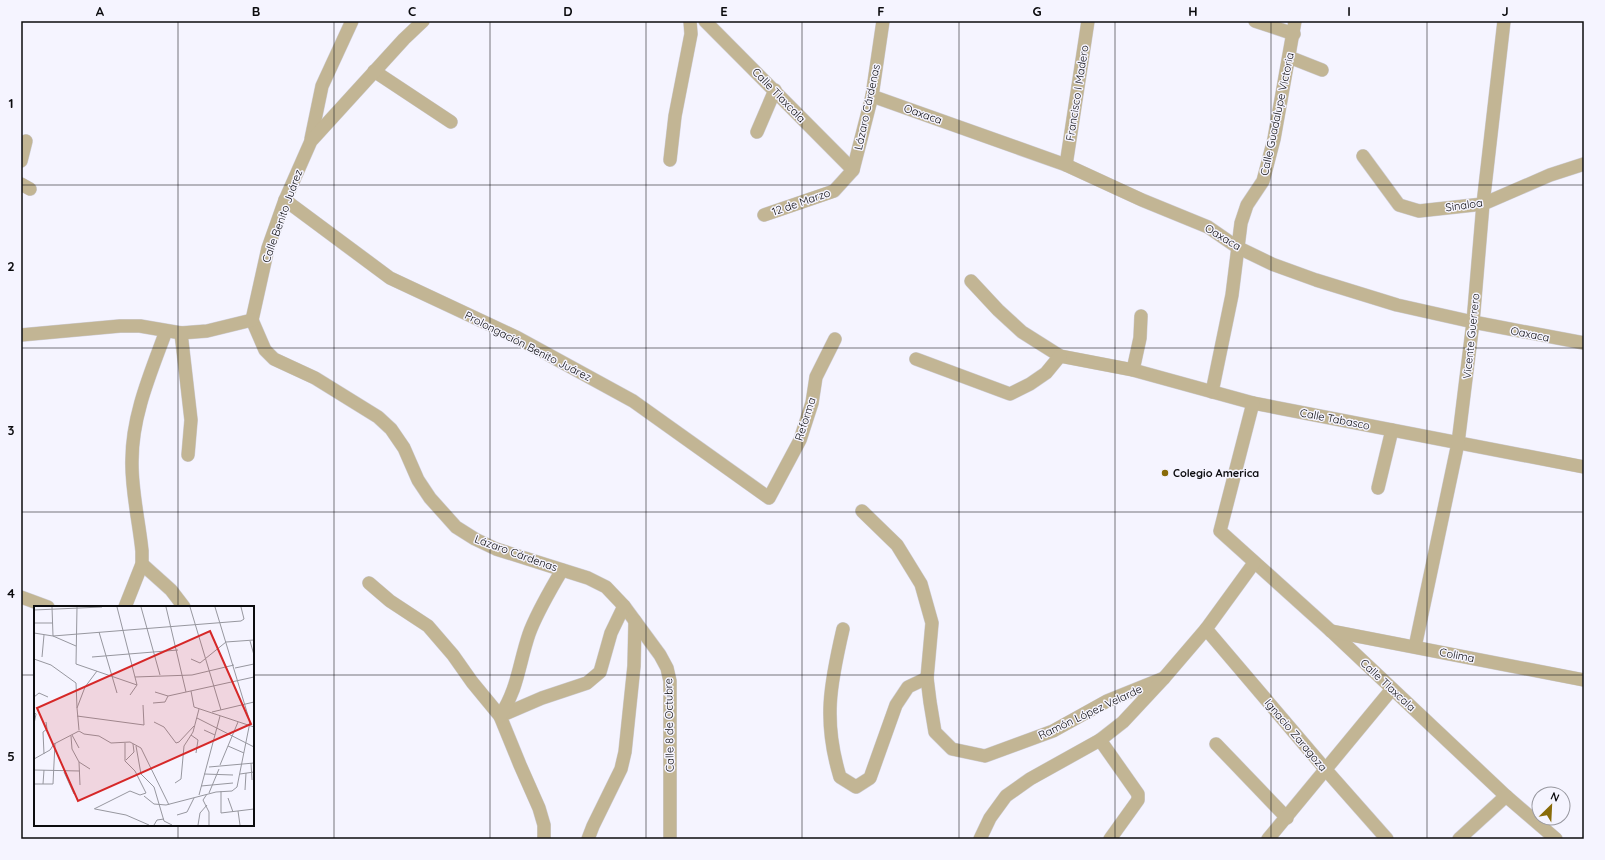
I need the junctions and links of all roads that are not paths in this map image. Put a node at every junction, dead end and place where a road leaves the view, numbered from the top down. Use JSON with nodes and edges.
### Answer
{"nodes":[{"id":1,"x":352,"y":21,"type":"edge"},
{"id":2,"x":423,"y":21,"type":"edge"},
{"id":3,"x":690,"y":21,"type":"edge"},
{"id":4,"x":705,"y":21,"type":"edge"},
{"id":5,"x":883,"y":21,"type":"edge"},
{"id":6,"x":1088,"y":21,"type":"edge"},
{"id":7,"x":1255,"y":21,"type":"edge"},
{"id":8,"x":1504,"y":21,"type":"edge"},
{"id":9,"x":1295,"y":27,"type":"edge"},
{"id":10,"x":1289,"y":57,"type":"junction"},
{"id":11,"x":1322,"y":70,"type":"dead end"},
{"id":12,"x":374,"y":71,"type":"junction"},
{"id":13,"x":775,"y":90,"type":"junction"},
{"id":14,"x":872,"y":96,"type":"junction"},
{"id":15,"x":451,"y":122,"type":"dead end"},
{"id":16,"x":757,"y":132,"type":"dead end"},
{"id":17,"x":26,"y":141,"type":"dead end"},
{"id":18,"x":311,"y":141,"type":"junction"},
{"id":19,"x":1364,"y":156,"type":"dead end"},
{"id":20,"x":670,"y":160,"type":"dead end"},
{"id":21,"x":21,"y":161,"type":"edge"},
{"id":22,"x":1584,"y":164,"type":"edge"},
{"id":23,"x":1066,"y":165,"type":"junction"},
{"id":24,"x":853,"y":170,"type":"junction"},
{"id":25,"x":286,"y":200,"type":"junction"},
{"id":26,"x":1483,"y":204,"type":"junction"},
{"id":27,"x":764,"y":215,"type":"dead end"},
{"id":28,"x":1237,"y":247,"type":"junction"},
{"id":29,"x":971,"y":281,"type":"dead end"},
{"id":30,"x":1142,"y":316,"type":"dead end"},
{"id":31,"x":252,"y":320,"type":"junction"},
{"id":32,"x":1473,"y":322,"type":"junction"},
{"id":33,"x":166,"y":331,"type":"junction"},
{"id":34,"x":181,"y":333,"type":"junction"},
{"id":35,"x":22,"y":337,"type":"edge"},
{"id":36,"x":835,"y":339,"type":"dead end"},
{"id":37,"x":1584,"y":344,"type":"edge"},
{"id":38,"x":1060,"y":356,"type":"junction"},
{"id":39,"x":916,"y":359,"type":"dead end"},
{"id":40,"x":1133,"y":370,"type":"junction"},
{"id":41,"x":1212,"y":392,"type":"junction"},
{"id":42,"x":1253,"y":403,"type":"junction"},
{"id":43,"x":1392,"y":430,"type":"junction"},
{"id":44,"x":1458,"y":443,"type":"junction"},
{"id":45,"x":188,"y":455,"type":"dead end"},
{"id":46,"x":1584,"y":467,"type":"edge"},
{"id":47,"x":1378,"y":488,"type":"dead end"},
{"id":48,"x":769,"y":498,"type":"joint"},
{"id":49,"x":862,"y":511,"type":"dead end"},
{"id":50,"x":1254,"y":563,"type":"junction"},
{"id":51,"x":142,"y":564,"type":"junction"},
{"id":52,"x":562,"y":570,"type":"junction"},
{"id":53,"x":369,"y":583,"type":"dead end"},
{"id":54,"x":21,"y":597,"type":"edge"},
{"id":55,"x":45,"y":606,"type":"edge"},
{"id":56,"x":125,"y":606,"type":"edge"},
{"id":57,"x":183,"y":606,"type":"edge"},
{"id":58,"x":624,"y":606,"type":"junction"},
{"id":59,"x":635,"y":621,"type":"junction"},
{"id":60,"x":1206,"y":628,"type":"junction"},
{"id":61,"x":843,"y":629,"type":"dead end"},
{"id":62,"x":1331,"y":631,"type":"junction"},
{"id":63,"x":1415,"y":647,"type":"junction"},
{"id":64,"x":927,"y":678,"type":"junction"},
{"id":65,"x":1164,"y":678,"type":"junction"},
{"id":66,"x":1584,"y":680,"type":"edge"},
{"id":67,"x":1392,"y":689,"type":"junction"},
{"id":68,"x":500,"y":716,"type":"junction"},
{"id":69,"x":1100,"y":740,"type":"junction"},
{"id":70,"x":1216,"y":744,"type":"dead end"},
{"id":71,"x":1326,"y":770,"type":"junction"},
{"id":72,"x":1506,"y":796,"type":"junction"},
{"id":73,"x":1287,"y":818,"type":"junction"},
{"id":74,"x":544,"y":839,"type":"edge"},
{"id":75,"x":588,"y":839,"type":"edge"},
{"id":76,"x":670,"y":839,"type":"edge"},
{"id":77,"x":980,"y":839,"type":"edge"},
{"id":78,"x":1110,"y":839,"type":"edge"},
{"id":79,"x":1268,"y":839,"type":"edge"},
{"id":80,"x":1387,"y":839,"type":"edge"},
{"id":81,"x":1460,"y":839,"type":"edge"},
{"id":82,"x":1556,"y":839,"type":"edge"}],
"edges":[{"from":1,"to":18,"type":"street"},
{"from":2,"to":12,"type":"street","name":"Calle Benito Juárez"},
{"from":3,"to":20,"type":"street"},
{"from":4,"to":13,"type":"street","name":"Calle Tlaxcala"},
{"from":5,"to":14,"type":"street","name":"Lázaro Cárdenas"},
{"from":6,"to":23,"type":"street","name":"Francisco I Madero"},
{"from":7,"to":9,"type":"street"},
{"from":8,"to":26,"type":"street","name":"Vicente Guerrero"},
{"from":9,"to":10,"type":"street","name":"Calle Guadalupe Victoria"},
{"from":10,"to":11,"type":"street"},
{"from":10,"to":28,"type":"street","name":"Calle Guadalupe Victoria"},
{"from":12,"to":15,"type":"street"},
{"from":12,"to":18,"type":"street","name":"Calle Benito Juárez"},
{"from":13,"to":16,"type":"street"},
{"from":13,"to":24,"type":"street","name":"Calle Tlaxcala"},
{"from":14,"to":23,"type":"street","name":"Oaxaca"},
{"from":14,"to":24,"type":"street","name":"Lázaro Cárdenas"},
{"from":17,"to":21,"type":"street"},
{"from":18,"to":25,"type":"street","name":"Calle Benito Juárez"},
{"from":19,"to":26,"type":"street","name":"Sinaloa"},
{"from":22,"to":26,"type":"street","name":"Sinaloa"},
{"from":23,"to":28,"type":"street","name":"Oaxaca"},
{"from":24,"to":27,"type":"street","name":"12 de Marzo"},
{"from":25,"to":31,"type":"street","name":"Calle Benito Juárez"},
{"from":25,"to":48,"type":"street","name":"Prolongación Benito Juárez"},
{"from":26,"to":32,"type":"street","name":"Vicente Guerrero"},
{"from":28,"to":32,"type":"street","name":"Oaxaca"},
{"from":28,"to":41,"type":"street","name":"Calle Guadalupe Victoria"},
{"from":29,"to":38,"type":"street"},
{"from":30,"to":40,"type":"street"},
{"from":31,"to":34,"type":"street"},
{"from":31,"to":52,"type":"street","name":"Lázaro Cárdenas"},
{"from":32,"to":37,"type":"street","name":"Oaxaca"},
{"from":32,"to":44,"type":"street","name":"Vicente Guerrero"},
{"from":33,"to":34,"type":"street"},
{"from":33,"to":35,"type":"street"},
{"from":33,"to":51,"type":"street"},
{"from":34,"to":45,"type":"street"},
{"from":36,"to":48,"type":"street","name":"Reforma"},
{"from":38,"to":39,"type":"street"},
{"from":38,"to":40,"type":"street","name":"Calle Tabasco"},
{"from":40,"to":41,"type":"street","name":"Calle Tabasco"},
{"from":41,"to":42,"type":"street","name":"Calle Tabasco"},
{"from":42,"to":43,"type":"street","name":"Calle Tabasco"},
{"from":42,"to":50,"type":"street","name":"Calle Tlaxcala"},
{"from":43,"to":44,"type":"street","name":"Calle Tabasco"},
{"from":43,"to":47,"type":"street"},
{"from":44,"to":46,"type":"street","name":"Calle Tabasco"},
{"from":44,"to":63,"type":"street","name":"Vicente Guerrero"},
{"from":49,"to":64,"type":"street","name":"Ramón López Velarde"},
{"from":50,"to":60,"type":"street","name":"Ramón López Velarde"},
{"from":50,"to":62,"type":"street","name":"Calle Tlaxcala"},
{"from":51,"to":56,"type":"street"},
{"from":51,"to":57,"type":"street"},
{"from":52,"to":58,"type":"street","name":"Lázaro Cárdenas"},
{"from":52,"to":68,"type":"street"},
{"from":53,"to":68,"type":"street"},
{"from":54,"to":55,"type":"street"},
{"from":58,"to":59,"type":"street","name":"Lázaro Cárdenas"},
{"from":58,"to":68,"type":"street"},
{"from":59,"to":75,"type":"street"},
{"from":59,"to":76,"type":"street","name":"Calle 8 de Octubre"},
{"from":60,"to":65,"type":"street","name":"Ramón López Velarde"},
{"from":60,"to":71,"type":"street","name":"Ignacio Zaragoza"},
{"from":61,"to":64,"type":"street"},
{"from":62,"to":63,"type":"street","name":"Colima"},
{"from":62,"to":67,"type":"street","name":"Calle Tlaxcala"},
{"from":63,"to":66,"type":"street","name":"Colima"},
{"from":64,"to":65,"type":"street","name":"Ramón López Velarde"},
{"from":65,"to":69,"type":"street","name":"Ramón López Velarde"},
{"from":67,"to":71,"type":"street"},
{"from":67,"to":72,"type":"street","name":"Calle Tlaxcala"},
{"from":68,"to":74,"type":"street"},
{"from":69,"to":77,"type":"street","name":"Ramón López Velarde"},
{"from":69,"to":78,"type":"street"},
{"from":70,"to":73,"type":"street"},
{"from":71,"to":73,"type":"street"},
{"from":71,"to":80,"type":"street","name":"Ignacio Zaragoza"},
{"from":72,"to":81,"type":"street"},
{"from":72,"to":82,"type":"street","name":"Calle Tlaxcala"},
{"from":73,"to":79,"type":"street"}]}
